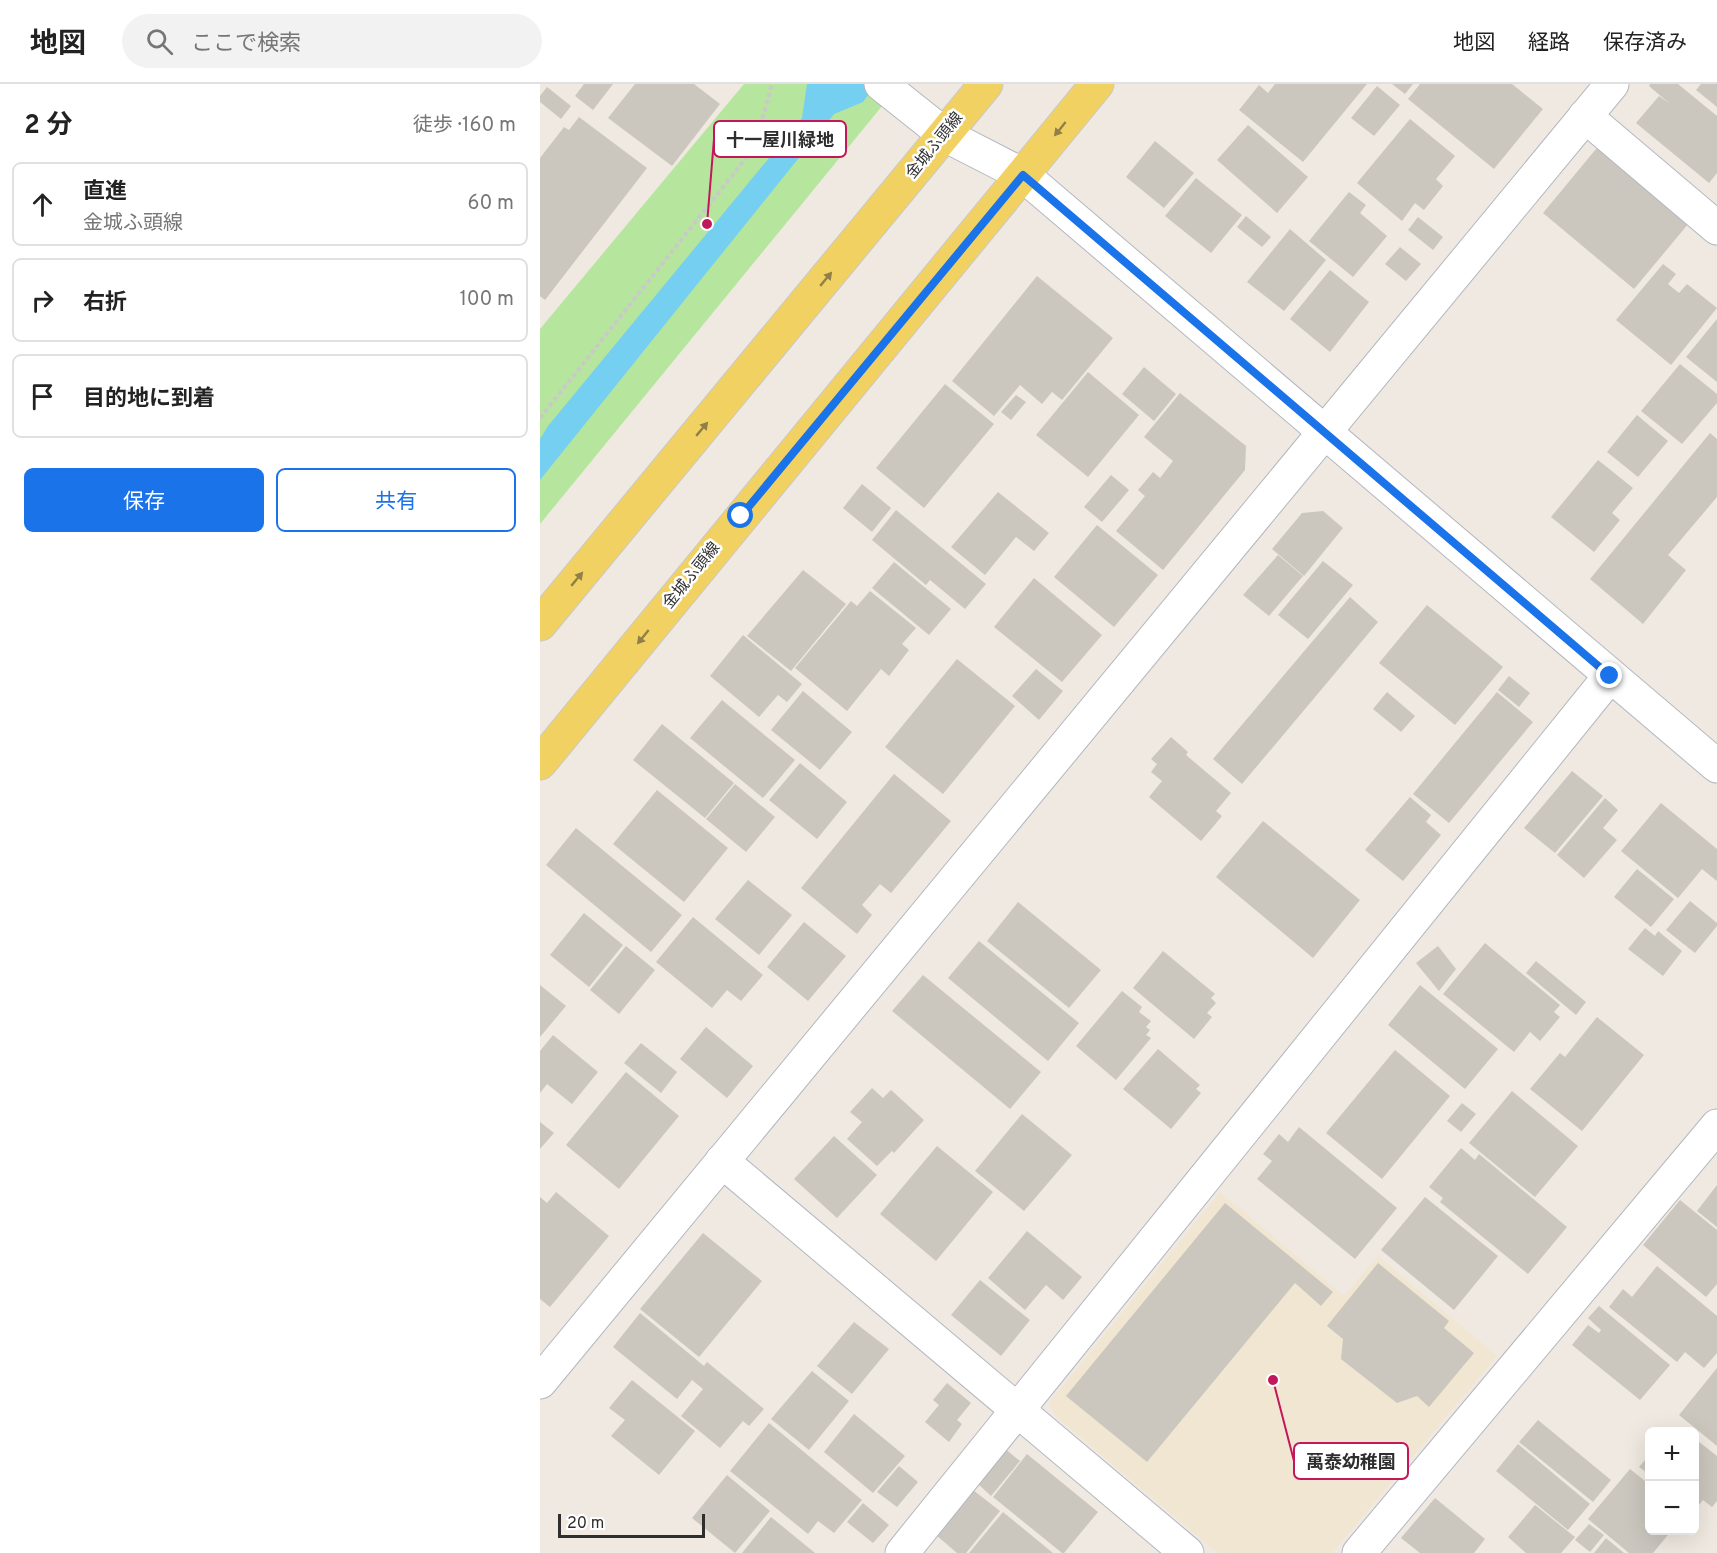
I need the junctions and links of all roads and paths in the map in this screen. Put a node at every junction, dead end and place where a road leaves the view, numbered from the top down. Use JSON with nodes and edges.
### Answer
{"nodes":[{"id":1,"x":772,"y":84,"type":"edge"},
{"id":2,"x":986,"y":84,"type":"edge"},
{"id":3,"x":1097,"y":84,"type":"edge"},
{"id":4,"x":1612,"y":84,"type":"edge"},
{"id":5,"x":882,"y":85,"type":"edge"},
{"id":6,"x":1585,"y":116,"type":"junction"},
{"id":7,"x":945,"y":135,"type":"junction"},
{"id":8,"x":1023,"y":175,"type":"junction"},
{"id":9,"x":1717,"y":228,"type":"edge"},
{"id":10,"x":540,"y":418,"type":"edge"},
{"id":11,"x":1323,"y":431,"type":"junction"},
{"id":12,"x":540,"y":624,"type":"edge"},
{"id":13,"x":1610,"y":676,"type":"junction"},
{"id":14,"x":540,"y":763,"type":"edge"},
{"id":15,"x":1717,"y":766,"type":"edge"},
{"id":16,"x":1717,"y":1126,"type":"edge"},
{"id":17,"x":722,"y":1161,"type":"junction"},
{"id":18,"x":540,"y":1382,"type":"edge"},
{"id":19,"x":1018,"y":1411,"type":"junction"},
{"id":20,"x":902,"y":1553,"type":"edge"},
{"id":21,"x":1187,"y":1553,"type":"edge"},
{"id":22,"x":1359,"y":1553,"type":"edge"}],
"edges":[{"from":1,"to":10,"type":"path"},
{"from":2,"to":7,"type":"main road","name":"金城ふ頭線"},
{"from":3,"to":8,"type":"main road","name":"金城ふ頭線","one_way":true},
{"from":4,"to":6,"type":"street"},
{"from":5,"to":7,"type":"street"},
{"from":6,"to":9,"type":"street"},
{"from":6,"to":11,"type":"street"},
{"from":7,"to":8,"type":"street"},
{"from":12,"to":7,"type":"main road","name":"金城ふ頭線","one_way":true},
{"from":8,"to":11,"type":"street"},
{"from":8,"to":14,"type":"main road","name":"金城ふ頭線","one_way":true},
{"from":11,"to":13,"type":"street"},
{"from":11,"to":17,"type":"street"},
{"from":13,"to":15,"type":"street"},
{"from":13,"to":19,"type":"street"},
{"from":16,"to":22,"type":"street"},
{"from":17,"to":18,"type":"street"},
{"from":17,"to":19,"type":"street"},
{"from":19,"to":20,"type":"street"},
{"from":19,"to":21,"type":"street"}]}
